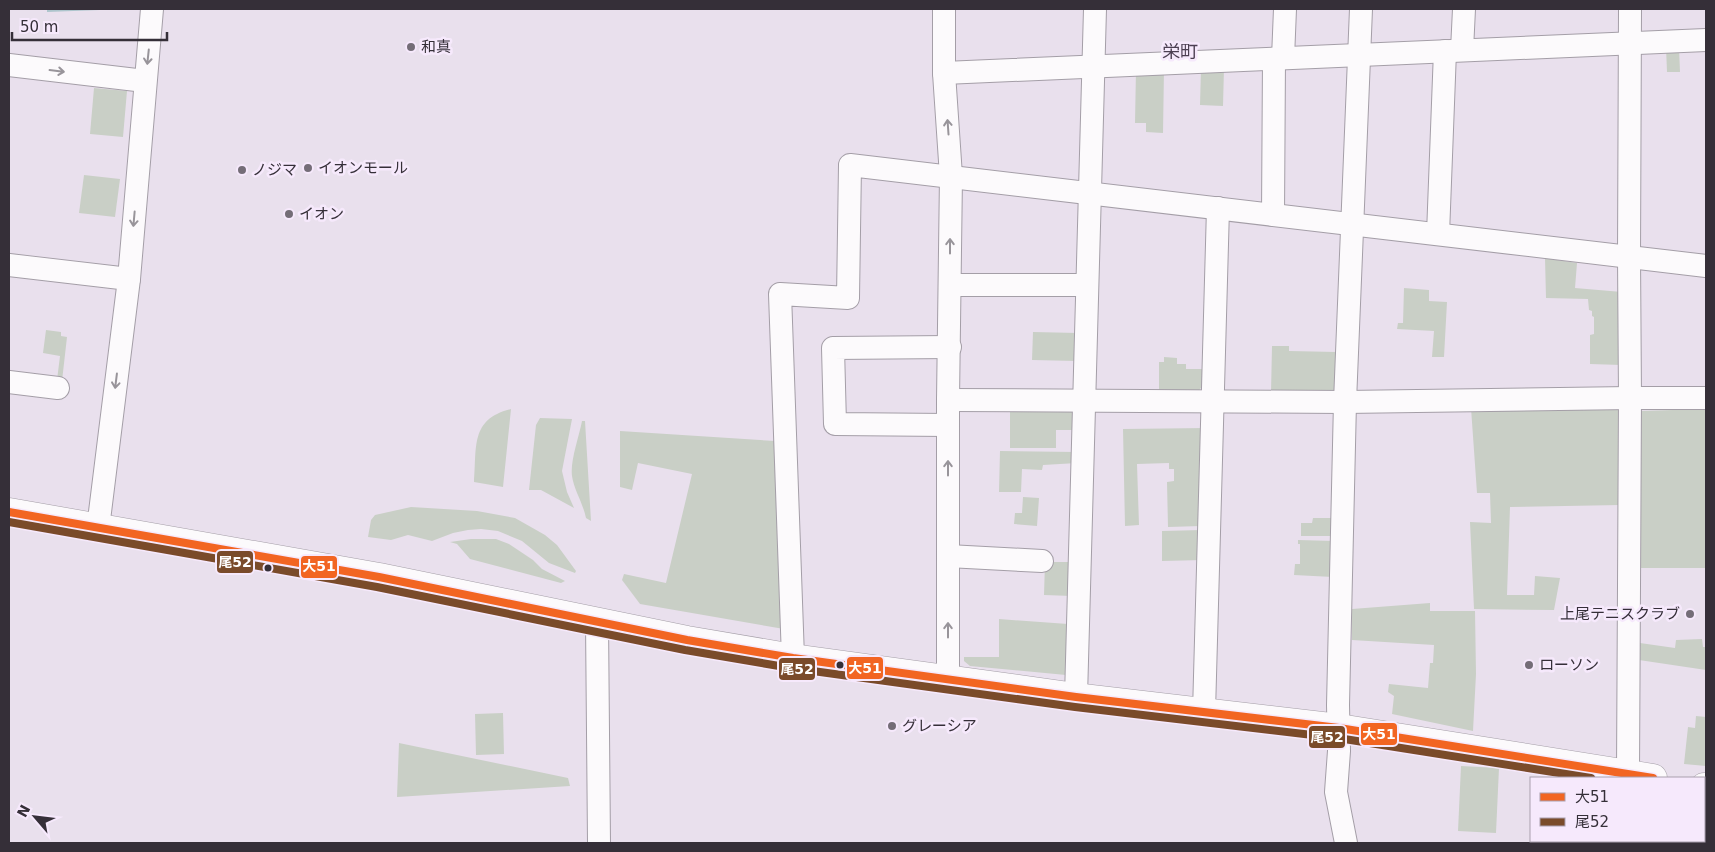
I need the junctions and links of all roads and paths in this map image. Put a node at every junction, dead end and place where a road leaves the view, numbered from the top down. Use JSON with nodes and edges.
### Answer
{"nodes":[{"id":1,"x":152,"y":9,"type":"edge"},
{"id":2,"x":944,"y":9,"type":"edge"},
{"id":3,"x":1095,"y":9,"type":"edge"},
{"id":4,"x":1285,"y":9,"type":"edge"},
{"id":5,"x":1361,"y":9,"type":"edge"},
{"id":6,"x":1464,"y":9,"type":"edge"},
{"id":7,"x":1630,"y":9,"type":"edge"},
{"id":8,"x":1706,"y":40,"type":"edge"},
{"id":9,"x":1630,"y":42,"type":"junction"},
{"id":10,"x":1453,"y":50,"type":"junction"},
{"id":11,"x":1360,"y":55,"type":"junction"},
{"id":12,"x":1278,"y":58,"type":"junction"},
{"id":13,"x":9,"y":65,"type":"edge"},
{"id":14,"x":1093,"y":66,"type":"junction"},
{"id":15,"x":944,"y":73,"type":"junction"},
{"id":16,"x":145,"y":82,"type":"junction"},
{"id":17,"x":951,"y":176,"type":"junction"},
{"id":18,"x":1089,"y":191,"type":"junction"},
{"id":19,"x":1218,"y":208,"type":"junction"},
{"id":20,"x":1273,"y":215,"type":"junction"},
{"id":21,"x":1351,"y":224,"type":"junction"},
{"id":22,"x":1438,"y":234,"type":"junction"},
{"id":23,"x":1629,"y":257,"type":"junction"},
{"id":24,"x":9,"y":264,"type":"edge"},
{"id":25,"x":1706,"y":266,"type":"edge"},
{"id":26,"x":128,"y":279,"type":"junction"},
{"id":27,"x":950,"y":285,"type":"junction"},
{"id":28,"x":1087,"y":285,"type":"junction"},
{"id":29,"x":950,"y":348,"type":"junction"},
{"id":30,"x":9,"y":382,"type":"edge"},
{"id":31,"x":58,"y":388,"type":"dead end"},
{"id":32,"x":1630,"y":398,"type":"junction"},
{"id":33,"x":1706,"y":398,"type":"edge"},
{"id":34,"x":948,"y":400,"type":"junction"},
{"id":35,"x":1084,"y":400,"type":"junction"},
{"id":36,"x":1214,"y":401,"type":"junction"},
{"id":37,"x":1346,"y":402,"type":"junction"},
{"id":38,"x":948,"y":425,"type":"junction"},
{"id":39,"x":9,"y":512,"type":"edge"},
{"id":40,"x":98,"y":528,"type":"junction"},
{"id":41,"x":948,"y":556,"type":"junction"},
{"id":42,"x":1042,"y":561,"type":"dead end"},
{"id":43,"x":597,"y":622,"type":"junction"},
{"id":44,"x":793,"y":658,"type":"junction"},
{"id":45,"x":948,"y":679,"type":"junction"},
{"id":46,"x":1076,"y":696,"type":"junction"},
{"id":47,"x":1204,"y":712,"type":"junction"},
{"id":48,"x":1339,"y":728,"type":"junction"},
{"id":49,"x":1643,"y":777,"type":"edge"},
{"id":50,"x":599,"y":843,"type":"edge"},
{"id":51,"x":1346,"y":843,"type":"edge"}],
"edges":[{"from":1,"to":16,"type":"street","one_way":true},
{"from":2,"to":15,"type":"street"},
{"from":3,"to":14,"type":"street"},
{"from":4,"to":12,"type":"street"},
{"from":5,"to":11,"type":"street"},
{"from":6,"to":10,"type":"street"},
{"from":7,"to":9,"type":"street"},
{"from":8,"to":9,"type":"street"},
{"from":9,"to":10,"type":"street"},
{"from":9,"to":23,"type":"street"},
{"from":10,"to":11,"type":"street"},
{"from":10,"to":22,"type":"street"},
{"from":11,"to":12,"type":"street"},
{"from":11,"to":21,"type":"street"},
{"from":12,"to":14,"type":"street"},
{"from":12,"to":20,"type":"street"},
{"from":13,"to":16,"type":"street","one_way":true},
{"from":14,"to":15,"type":"street"},
{"from":14,"to":18,"type":"street"},
{"from":17,"to":15,"type":"street","one_way":true},
{"from":16,"to":26,"type":"street","one_way":true},
{"from":17,"to":18,"type":"street"},
{"from":27,"to":17,"type":"street","one_way":true},
{"from":17,"to":44,"type":"street"},
{"from":18,"to":19,"type":"street"},
{"from":18,"to":28,"type":"street"},
{"from":19,"to":20,"type":"street"},
{"from":19,"to":36,"type":"street"},
{"from":20,"to":21,"type":"street"},
{"from":21,"to":22,"type":"street"},
{"from":21,"to":37,"type":"street"},
{"from":22,"to":23,"type":"street"},
{"from":23,"to":25,"type":"street"},
{"from":23,"to":32,"type":"street"},
{"from":24,"to":26,"type":"street"},
{"from":26,"to":40,"type":"street","one_way":true},
{"from":27,"to":28,"type":"street"},
{"from":27,"to":29,"type":"street"},
{"from":28,"to":35,"type":"street"},
{"from":29,"to":34,"type":"street"},
{"from":29,"to":38,"type":"street"},
{"from":30,"to":31,"type":"street"},
{"from":32,"to":33,"type":"street"},
{"from":32,"to":37,"type":"street"},
{"from":32,"to":49,"type":"street"},
{"from":34,"to":35,"type":"street"},
{"from":34,"to":38,"type":"street"},
{"from":35,"to":36,"type":"street"},
{"from":35,"to":46,"type":"street"},
{"from":36,"to":37,"type":"street"},
{"from":36,"to":47,"type":"street"},
{"from":37,"to":48,"type":"street"},
{"from":41,"to":38,"type":"street","one_way":true},
{"from":39,"to":40,"type":"main road"},
{"from":40,"to":43,"type":"main road"},
{"from":41,"to":42,"type":"street"},
{"from":45,"to":41,"type":"street","one_way":true},
{"from":43,"to":44,"type":"main road"},
{"from":43,"to":50,"type":"street"},
{"from":44,"to":45,"type":"main road"},
{"from":45,"to":46,"type":"main road"},
{"from":46,"to":47,"type":"main road"},
{"from":47,"to":48,"type":"main road"},
{"from":48,"to":49,"type":"main road"},
{"from":48,"to":51,"type":"street"}]}
